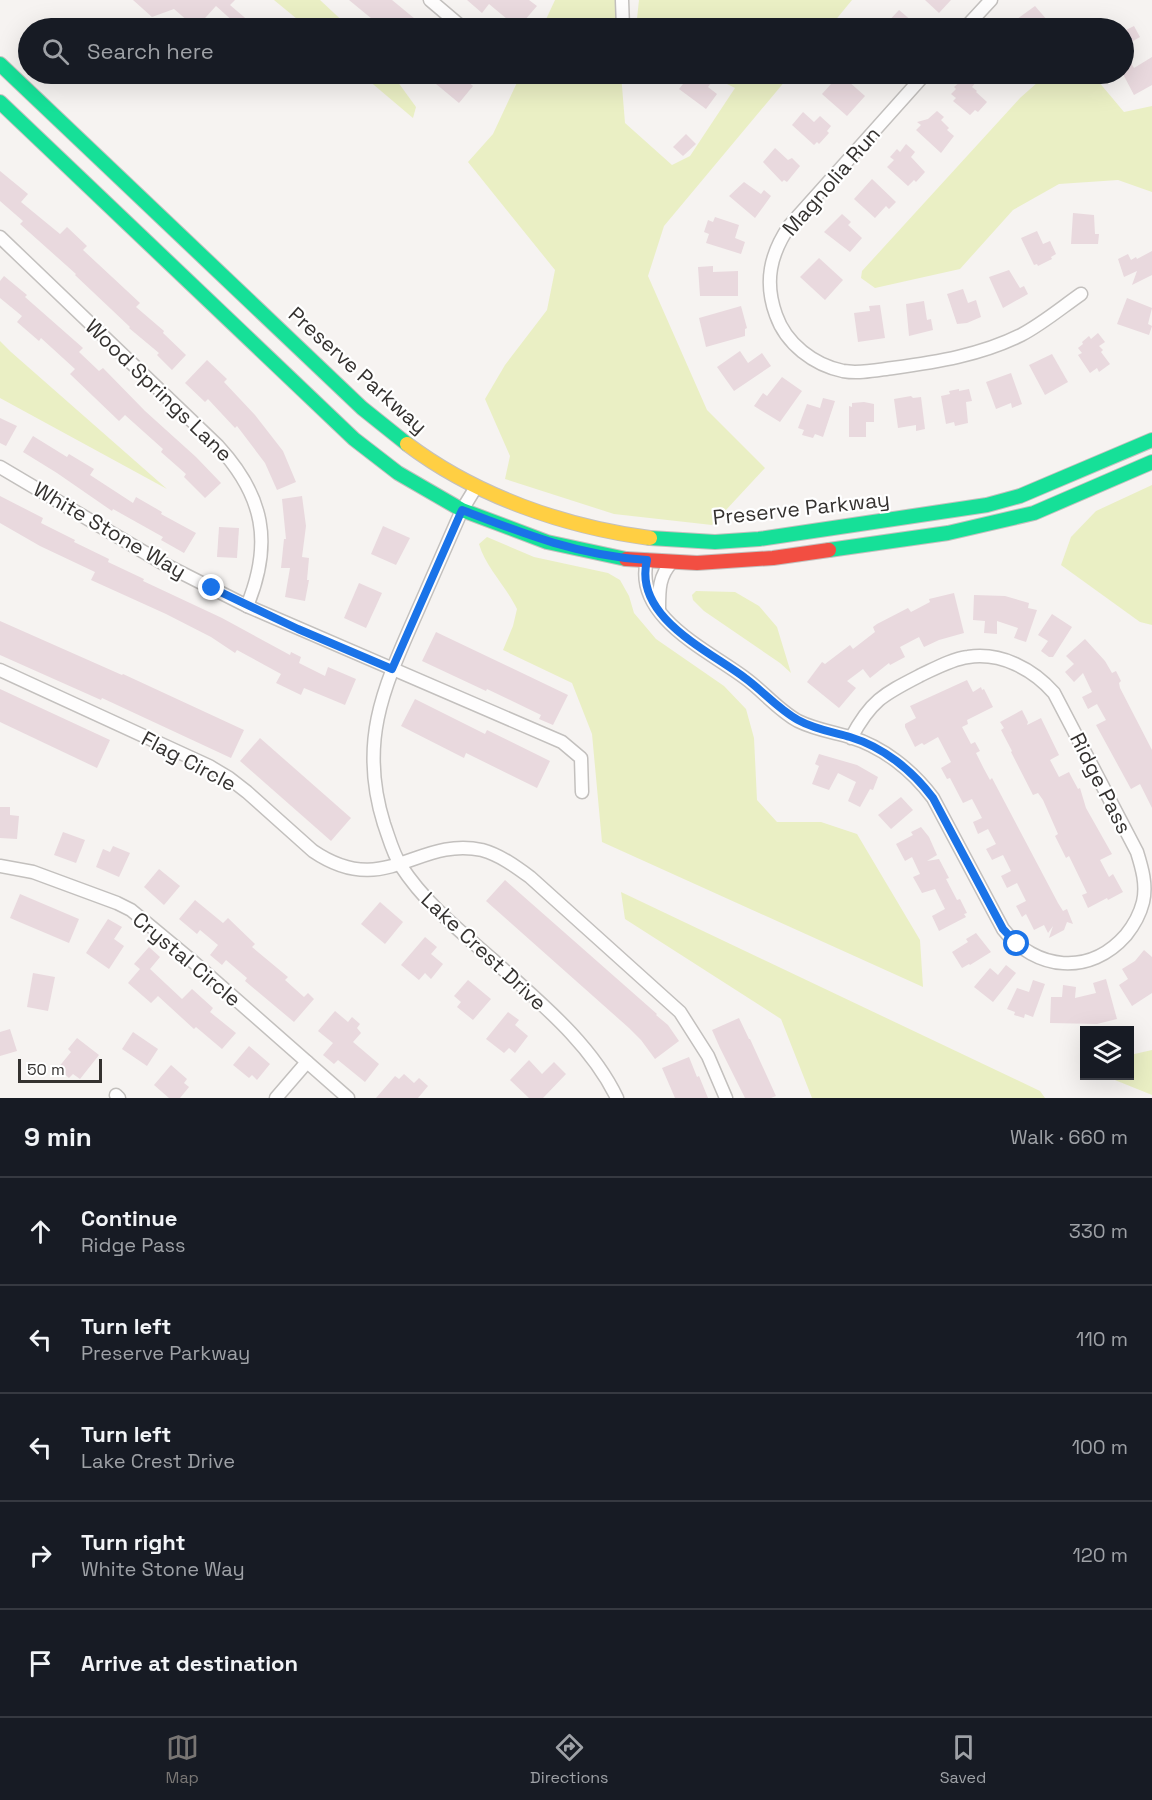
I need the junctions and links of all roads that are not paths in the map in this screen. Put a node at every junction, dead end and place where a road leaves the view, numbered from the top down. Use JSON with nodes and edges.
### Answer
{"nodes":[{"id":1,"x":430,"y":0,"type":"edge"},
{"id":2,"x":622,"y":0,"type":"edge"},
{"id":3,"x":991,"y":0,"type":"edge"},
{"id":4,"x":451,"y":18,"type":"edge"},
{"id":5,"x":623,"y":18,"type":"edge"},
{"id":6,"x":974,"y":18,"type":"edge"},
{"id":7,"x":0,"y":64,"type":"edge"},
{"id":8,"x":18,"y":81,"type":"edge"},
{"id":9,"x":21,"y":84,"type":"edge"},
{"id":10,"x":916,"y":84,"type":"edge"},
{"id":11,"x":0,"y":102,"type":"edge"},
{"id":12,"x":0,"y":237,"type":"edge"},
{"id":13,"x":1081,"y":294,"type":"dead end"},
{"id":14,"x":1152,"y":440,"type":"edge"},
{"id":15,"x":1152,"y":462,"type":"edge"},
{"id":16,"x":0,"y":467,"type":"edge"},
{"id":17,"x":476,"y":487,"type":"junction"},
{"id":18,"x":462,"y":510,"type":"junction"},
{"id":19,"x":647,"y":560,"type":"junction"},
{"id":20,"x":672,"y":561,"type":"junction"},
{"id":21,"x":247,"y":606,"type":"junction"},
{"id":22,"x":660,"y":613,"type":"junction"},
{"id":23,"x":392,"y":669,"type":"junction"},
{"id":24,"x":0,"y":670,"type":"edge"},
{"id":25,"x":851,"y":738,"type":"junction"},
{"id":26,"x":582,"y":792,"type":"dead end"},
{"id":27,"x":399,"y":864,"type":"junction"},
{"id":28,"x":0,"y":866,"type":"edge"},
{"id":29,"x":306,"y":1062,"type":"junction"},
{"id":30,"x":276,"y":1098,"type":"edge"},
{"id":31,"x":348,"y":1098,"type":"edge"},
{"id":32,"x":617,"y":1098,"type":"edge"},
{"id":33,"x":726,"y":1098,"type":"edge"}],
"edges":[{"from":1,"to":4,"type":"street"},
{"from":2,"to":5,"type":"street"},
{"from":3,"to":6,"type":"street"},
{"from":7,"to":8,"type":"street","name":"Preserve Parkway"},
{"from":9,"to":17,"type":"street","name":"Preserve Parkway"},
{"from":10,"to":13,"type":"street","name":"Magnolia Run"},
{"from":11,"to":18,"type":"street","name":"Preserve Parkway"},
{"from":12,"to":21,"type":"street","name":"Wood Springs Lane"},
{"from":14,"to":17,"type":"street","name":"Preserve Parkway"},
{"from":15,"to":20,"type":"street","name":"Preserve Parkway"},
{"from":16,"to":21,"type":"street","name":"White Stone Way"},
{"from":17,"to":18,"type":"street","name":"Lake Crest Drive"},
{"from":18,"to":19,"type":"street","name":"Preserve Parkway"},
{"from":18,"to":23,"type":"street","name":"Lake Crest Drive"},
{"from":19,"to":20,"type":"street","name":"Preserve Parkway"},
{"from":19,"to":22,"type":"street","name":"Ridge Pass"},
{"from":20,"to":22,"type":"street"},
{"from":21,"to":23,"type":"street","name":"White Stone Way"},
{"from":22,"to":25,"type":"street","name":"Ridge Pass"},
{"from":23,"to":26,"type":"street","name":"White Stone Way"},
{"from":23,"to":27,"type":"street","name":"Lake Crest Drive"},
{"from":24,"to":27,"type":"street","name":"Flag Circle"},
{"from":25,"to":25,"type":"street","name":"Ridge Pass"},
{"from":27,"to":32,"type":"street","name":"Lake Crest Drive"},
{"from":27,"to":33,"type":"street","name":"Flag Circle"},
{"from":28,"to":29,"type":"street","name":"Crystal Circle"},
{"from":29,"to":30,"type":"street"},
{"from":29,"to":31,"type":"street","name":"Crystal Circle"}]}
